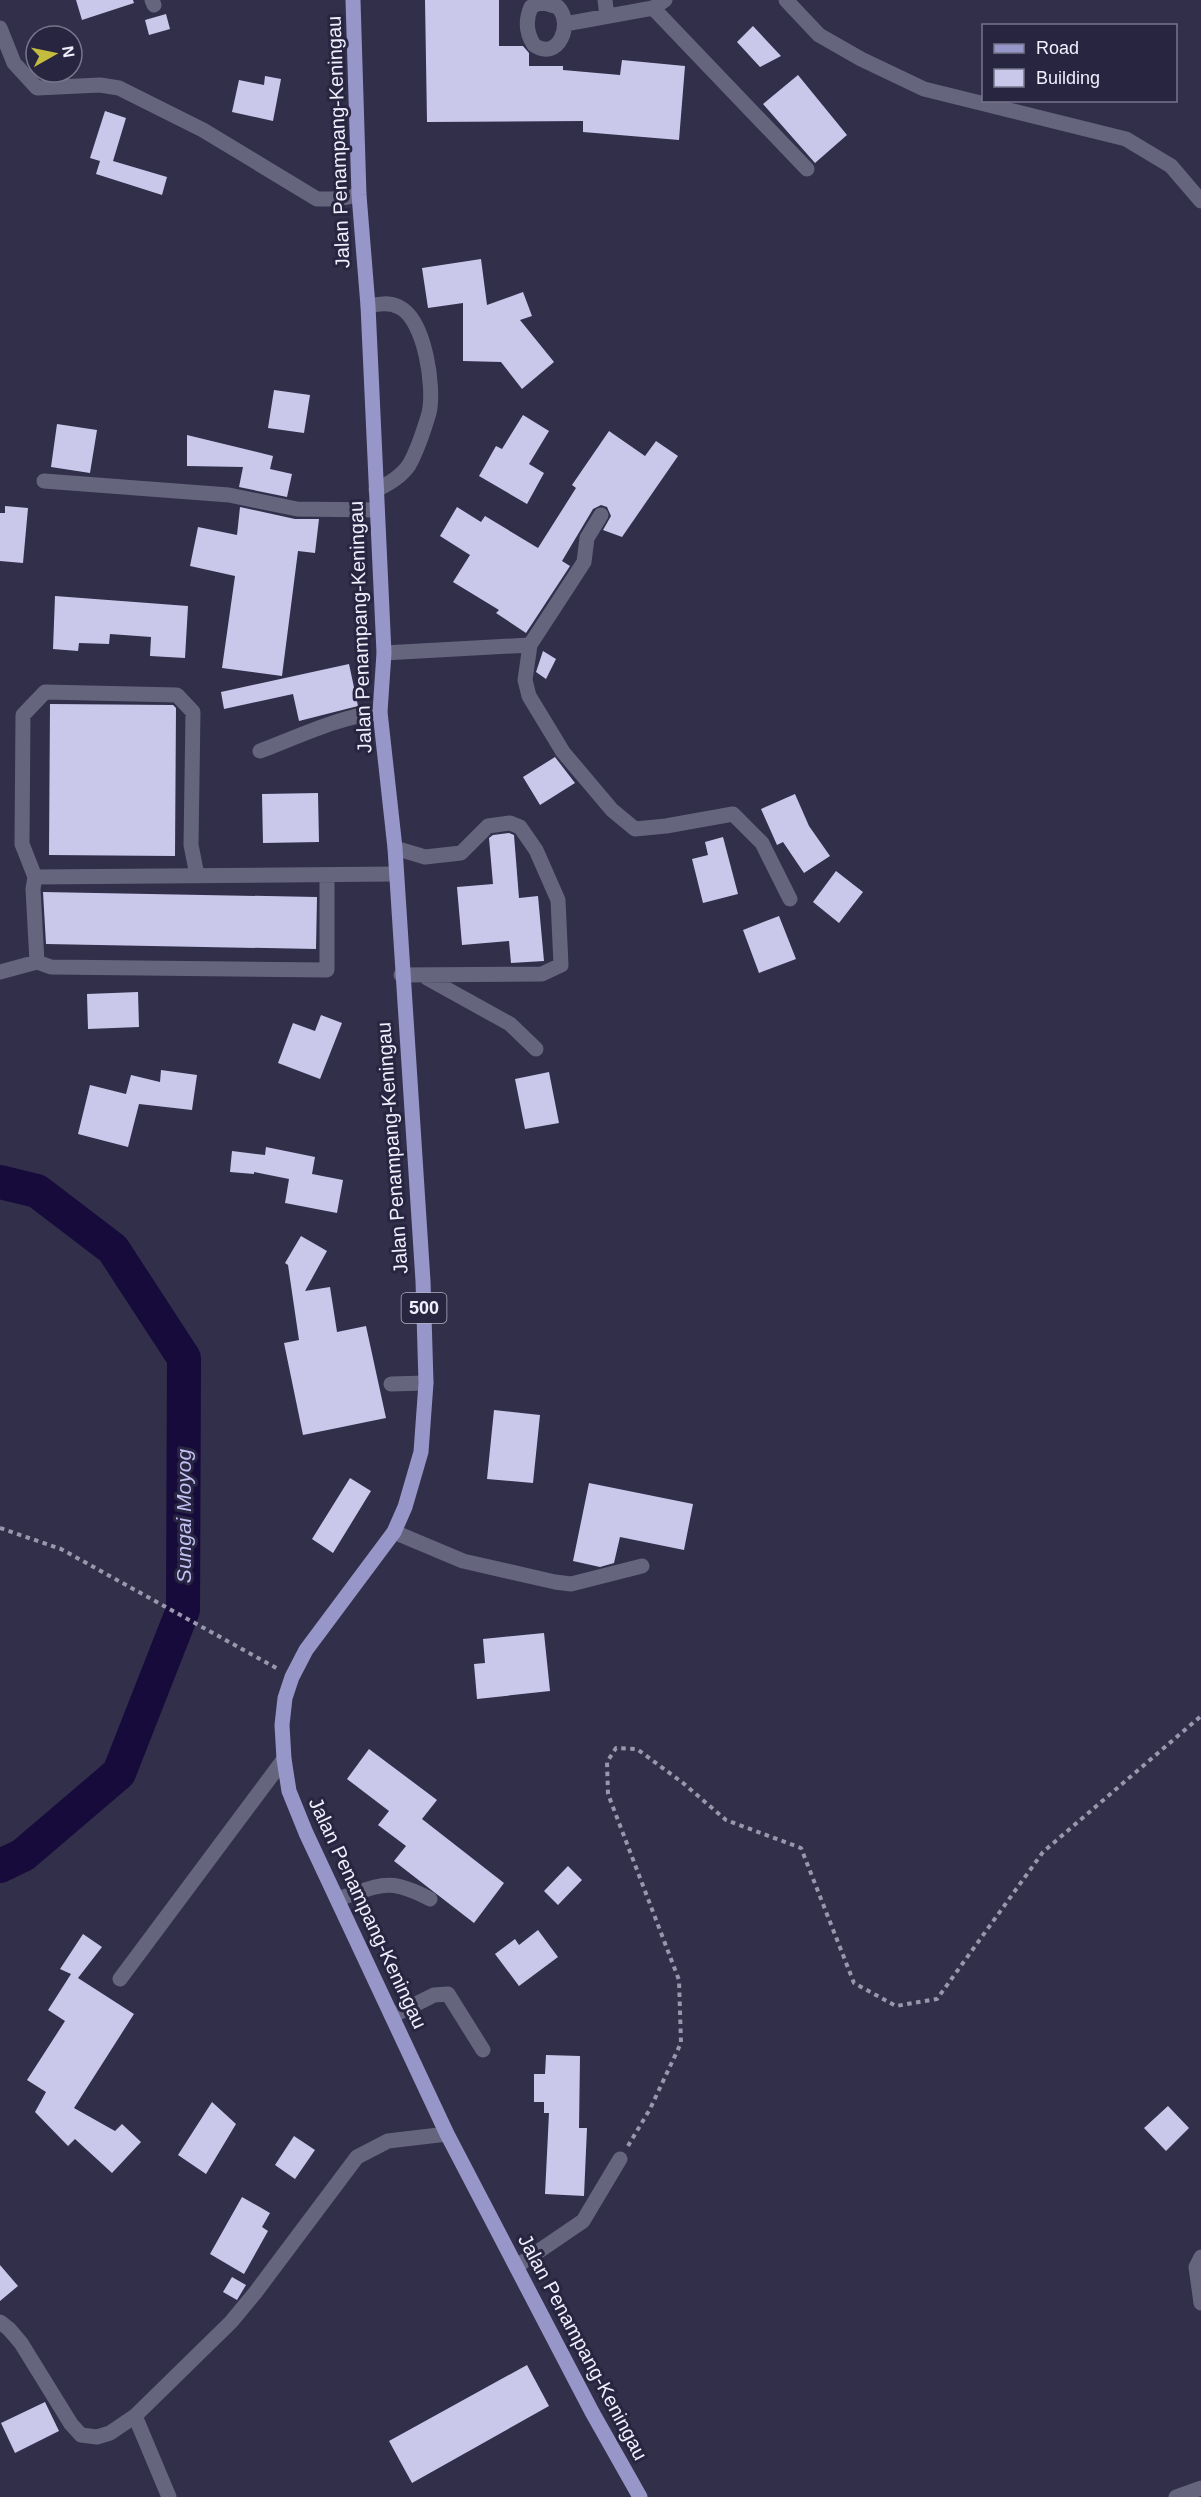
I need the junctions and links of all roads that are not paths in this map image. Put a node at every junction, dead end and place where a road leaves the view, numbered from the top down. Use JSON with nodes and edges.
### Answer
{"nodes":[{"id":1,"x":354,"y":0,"type":"edge"},
{"id":2,"x":605,"y":0,"type":"edge"},
{"id":3,"x":786,"y":0,"type":"edge"},
{"id":4,"x":541,"y":1,"type":"edge"},
{"id":5,"x":659,"y":4,"type":"edge"},
{"id":6,"x":607,"y":16,"type":"junction"},
{"id":7,"x":565,"y":24,"type":"junction"},
{"id":8,"x":0,"y":28,"type":"edge"},
{"id":9,"x":807,"y":169,"type":"dead end"},
{"id":10,"x":359,"y":195,"type":"junction"},
{"id":11,"x":1201,"y":201,"type":"edge"},
{"id":12,"x":368,"y":306,"type":"junction"},
{"id":13,"x":44,"y":481,"type":"dead end"},
{"id":14,"x":376,"y":490,"type":"junction"},
{"id":15,"x":376,"y":510,"type":"junction"},
{"id":16,"x":602,"y":515,"type":"dead end"},
{"id":17,"x":530,"y":645,"type":"junction"},
{"id":18,"x":384,"y":653,"type":"junction"},
{"id":19,"x":380,"y":712,"type":"junction"},
{"id":20,"x":261,"y":751,"type":"dead end"},
{"id":21,"x":395,"y":848,"type":"junction"},
{"id":22,"x":395,"y":874,"type":"junction"},
{"id":23,"x":197,"y":875,"type":"junction"},
{"id":24,"x":327,"y":875,"type":"junction"},
{"id":25,"x":35,"y":876,"type":"junction"},
{"id":26,"x":790,"y":899,"type":"dead end"},
{"id":27,"x":37,"y":962,"type":"junction"},
{"id":28,"x":0,"y":972,"type":"edge"},
{"id":29,"x":401,"y":975,"type":"junction"},
{"id":30,"x":424,"y":976,"type":"junction"},
{"id":31,"x":536,"y":1049,"type":"dead end"},
{"id":32,"x":426,"y":1383,"type":"junction"},
{"id":33,"x":390,"y":1384,"type":"dead end"},
{"id":34,"x":394,"y":1532,"type":"junction"},
{"id":35,"x":642,"y":1566,"type":"dead end"},
{"id":36,"x":284,"y":1759,"type":"junction"},
{"id":37,"x":337,"y":1899,"type":"junction"},
{"id":38,"x":430,"y":1899,"type":"dead end"},
{"id":39,"x":120,"y":1979,"type":"dead end"},
{"id":40,"x":392,"y":2016,"type":"junction"},
{"id":41,"x":483,"y":2050,"type":"dead end"},
{"id":42,"x":447,"y":2134,"type":"junction"},
{"id":43,"x":620,"y":2159,"type":"road end"},
{"id":44,"x":1201,"y":2257,"type":"edge"},
{"id":45,"x":518,"y":2266,"type":"junction"},
{"id":46,"x":1201,"y":2303,"type":"edge"},
{"id":47,"x":0,"y":2322,"type":"edge"},
{"id":48,"x":135,"y":2416,"type":"junction"},
{"id":49,"x":1201,"y":2488,"type":"edge"},
{"id":50,"x":169,"y":2497,"type":"edge"},
{"id":51,"x":639,"y":2497,"type":"edge"},
{"id":52,"x":1176,"y":2497,"type":"edge"}],
"edges":[{"from":1,"to":10,"type":"main road","name":"Jalan Penampang-Keningau","number":"500"},
{"from":2,"to":6,"type":"street"},
{"from":3,"to":11,"type":"street"},
{"from":4,"to":7,"type":"street"},
{"from":4,"to":7,"type":"street"},
{"from":5,"to":6,"type":"street"},
{"from":5,"to":9,"type":"street"},
{"from":6,"to":7,"type":"street"},
{"from":8,"to":10,"type":"street"},
{"from":10,"to":12,"type":"main road","name":"Jalan Penampang-Keningau","number":"500"},
{"from":12,"to":14,"type":"main road","name":"Jalan Penampang-Keningau","number":"500"},
{"from":12,"to":14,"type":"street"},
{"from":13,"to":15,"type":"street"},
{"from":14,"to":15,"type":"main road","name":"Jalan Penampang-Keningau","number":"500"},
{"from":15,"to":18,"type":"main road","name":"Jalan Penampang-Keningau","number":"500"},
{"from":16,"to":17,"type":"street"},
{"from":17,"to":18,"type":"street"},
{"from":17,"to":26,"type":"street"},
{"from":18,"to":19,"type":"main road","name":"Jalan Penampang-Keningau","number":"500"},
{"from":19,"to":20,"type":"street"},
{"from":19,"to":21,"type":"main road","name":"Jalan Penampang-Keningau","number":"500"},
{"from":21,"to":22,"type":"main road","name":"Jalan Penampang-Keningau","number":"500"},
{"from":21,"to":30,"type":"street"},
{"from":22,"to":24,"type":"street"},
{"from":22,"to":29,"type":"main road","name":"Jalan Penampang-Keningau","number":"500"},
{"from":23,"to":24,"type":"street"},
{"from":23,"to":25,"type":"street"},
{"from":23,"to":25,"type":"street"},
{"from":24,"to":27,"type":"street"},
{"from":25,"to":27,"type":"street"},
{"from":27,"to":28,"type":"street"},
{"from":29,"to":30,"type":"street"},
{"from":29,"to":32,"type":"main road","name":"Jalan Penampang-Keningau","number":"500"},
{"from":30,"to":31,"type":"street"},
{"from":32,"to":33,"type":"street"},
{"from":32,"to":34,"type":"main road","name":"Jalan Penampang-Keningau","number":"500"},
{"from":34,"to":35,"type":"street"},
{"from":34,"to":36,"type":"main road","name":"Jalan Penampang-Keningau","number":"500"},
{"from":36,"to":37,"type":"main road","name":"Jalan Penampang-Keningau","number":"500"},
{"from":36,"to":39,"type":"street"},
{"from":37,"to":38,"type":"street"},
{"from":37,"to":40,"type":"main road","name":"Jalan Penampang-Keningau","number":"500"},
{"from":40,"to":41,"type":"street"},
{"from":40,"to":42,"type":"main road","name":"Jalan Penampang-Keningau","number":"500"},
{"from":42,"to":45,"type":"main road","name":"Jalan Penampang-Keningau","number":"500"},
{"from":42,"to":48,"type":"street"},
{"from":43,"to":45,"type":"street"},
{"from":44,"to":46,"type":"street"},
{"from":45,"to":51,"type":"main road","name":"Jalan Penampang-Keningau","number":"500"},
{"from":47,"to":48,"type":"street"},
{"from":48,"to":50,"type":"street"},
{"from":49,"to":52,"type":"street"}]}
